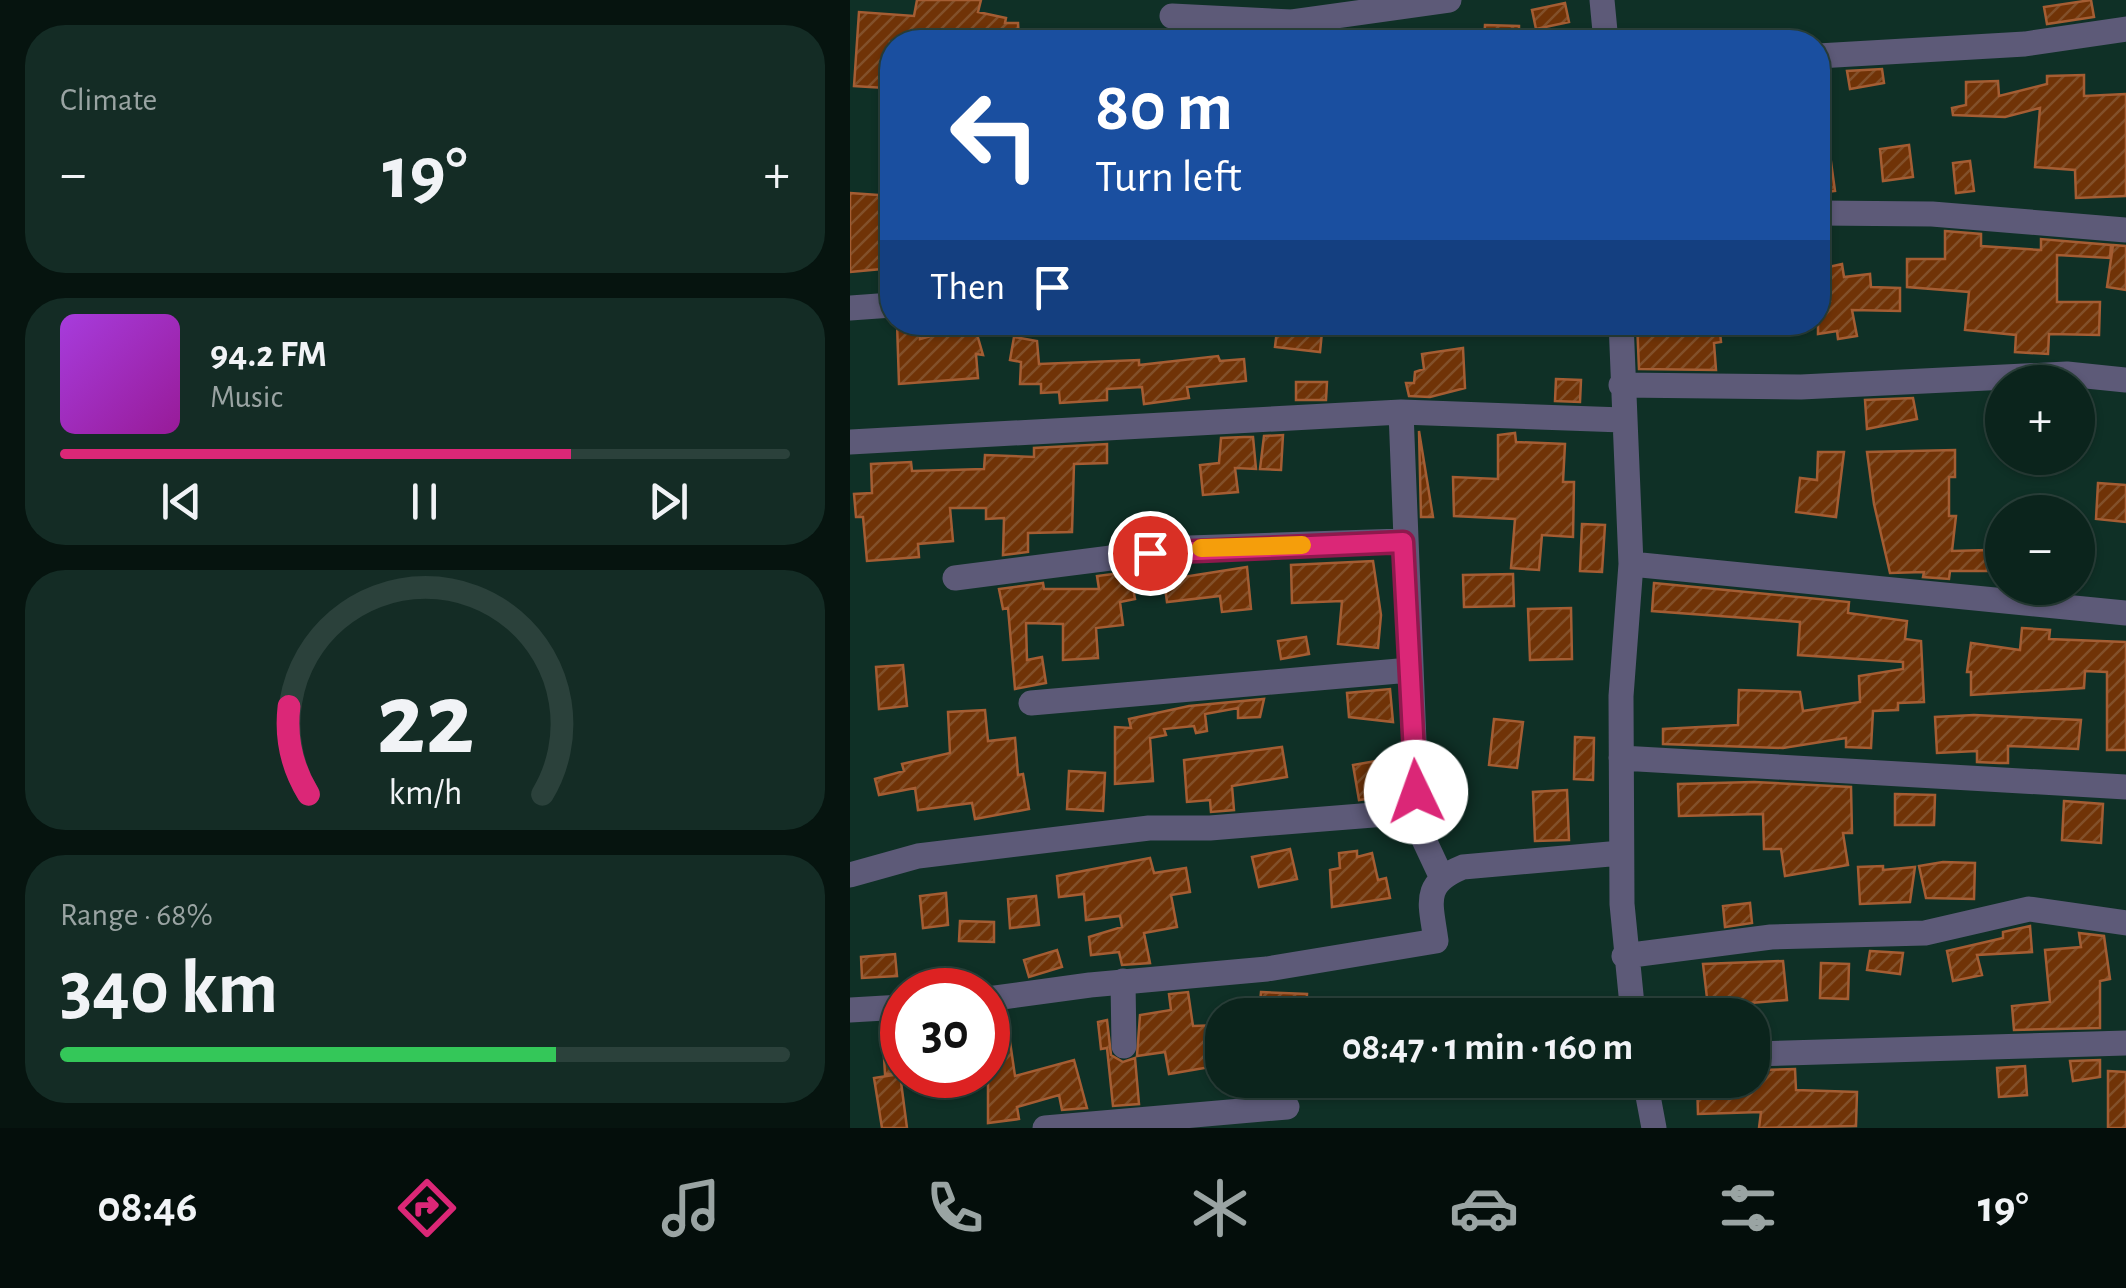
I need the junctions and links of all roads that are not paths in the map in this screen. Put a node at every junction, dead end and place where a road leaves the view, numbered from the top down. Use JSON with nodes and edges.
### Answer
{"nodes":[{"id":1,"x":1450,"y":0,"type":"edge"},
{"id":2,"x":1602,"y":0,"type":"edge"},
{"id":3,"x":1172,"y":16,"type":"dead end"},
{"id":4,"x":2126,"y":29,"type":"edge"},
{"id":5,"x":1605,"y":30,"type":"edge"},
{"id":6,"x":1830,"y":55,"type":"edge"},
{"id":7,"x":1830,"y":213,"type":"edge"},
{"id":8,"x":2126,"y":230,"type":"edge"},
{"id":9,"x":880,"y":306,"type":"edge"},
{"id":10,"x":850,"y":308,"type":"edge"},
{"id":11,"x":1621,"y":335,"type":"edge"},
{"id":12,"x":2126,"y":380,"type":"edge"},
{"id":13,"x":1621,"y":385,"type":"junction"},
{"id":14,"x":1401,"y":412,"type":"junction"},
{"id":15,"x":1623,"y":420,"type":"junction"},
{"id":16,"x":850,"y":442,"type":"edge"},
{"id":17,"x":1403,"y":542,"type":"junction"},
{"id":18,"x":1630,"y":564,"type":"junction"},
{"id":19,"x":955,"y":578,"type":"dead end"},
{"id":20,"x":2126,"y":614,"type":"edge"},
{"id":21,"x":1410,"y":670,"type":"junction"},
{"id":22,"x":1030,"y":703,"type":"dead end"},
{"id":23,"x":1621,"y":758,"type":"junction"},
{"id":24,"x":2126,"y":786,"type":"edge"},
{"id":25,"x":1411,"y":812,"type":"junction"},
{"id":26,"x":1621,"y":853,"type":"junction"},
{"id":27,"x":850,"y":876,"type":"edge"},
{"id":28,"x":1442,"y":876,"type":"junction"},
{"id":29,"x":2126,"y":922,"type":"edge"},
{"id":30,"x":1624,"y":956,"type":"junction"},
{"id":31,"x":1123,"y":982,"type":"junction"},
{"id":32,"x":1010,"y":996,"type":"edge"},
{"id":33,"x":1630,"y":998,"type":"edge"},
{"id":34,"x":880,"y":1008,"type":"edge"},
{"id":35,"x":850,"y":1010,"type":"edge"},
{"id":36,"x":2126,"y":1043,"type":"edge"},
{"id":37,"x":1124,"y":1046,"type":"dead end"},
{"id":38,"x":1770,"y":1053,"type":"edge"},
{"id":39,"x":1648,"y":1098,"type":"edge"},
{"id":40,"x":1287,"y":1107,"type":"dead end"},
{"id":41,"x":1045,"y":1128,"type":"edge"},
{"id":42,"x":1654,"y":1128,"type":"edge"}],
"edges":[{"from":1,"to":3,"type":"street"},
{"from":2,"to":5,"type":"street"},
{"from":4,"to":6,"type":"street"},
{"from":7,"to":8,"type":"street"},
{"from":9,"to":10,"type":"street"},
{"from":11,"to":13,"type":"street"},
{"from":12,"to":13,"type":"street"},
{"from":13,"to":15,"type":"street"},
{"from":14,"to":15,"type":"street"},
{"from":14,"to":16,"type":"street"},
{"from":14,"to":17,"type":"street"},
{"from":15,"to":18,"type":"street"},
{"from":17,"to":19,"type":"street"},
{"from":17,"to":21,"type":"street"},
{"from":18,"to":20,"type":"street"},
{"from":18,"to":23,"type":"street"},
{"from":21,"to":22,"type":"street"},
{"from":21,"to":25,"type":"street"},
{"from":23,"to":24,"type":"street"},
{"from":23,"to":26,"type":"street"},
{"from":25,"to":27,"type":"street"},
{"from":25,"to":28,"type":"street"},
{"from":26,"to":28,"type":"street"},
{"from":26,"to":30,"type":"street"},
{"from":28,"to":31,"type":"street"},
{"from":29,"to":30,"type":"street"},
{"from":30,"to":33,"type":"street"},
{"from":31,"to":32,"type":"street"},
{"from":31,"to":37,"type":"street"},
{"from":34,"to":35,"type":"street"},
{"from":36,"to":38,"type":"street"},
{"from":39,"to":42,"type":"street"},
{"from":40,"to":41,"type":"street"}]}
